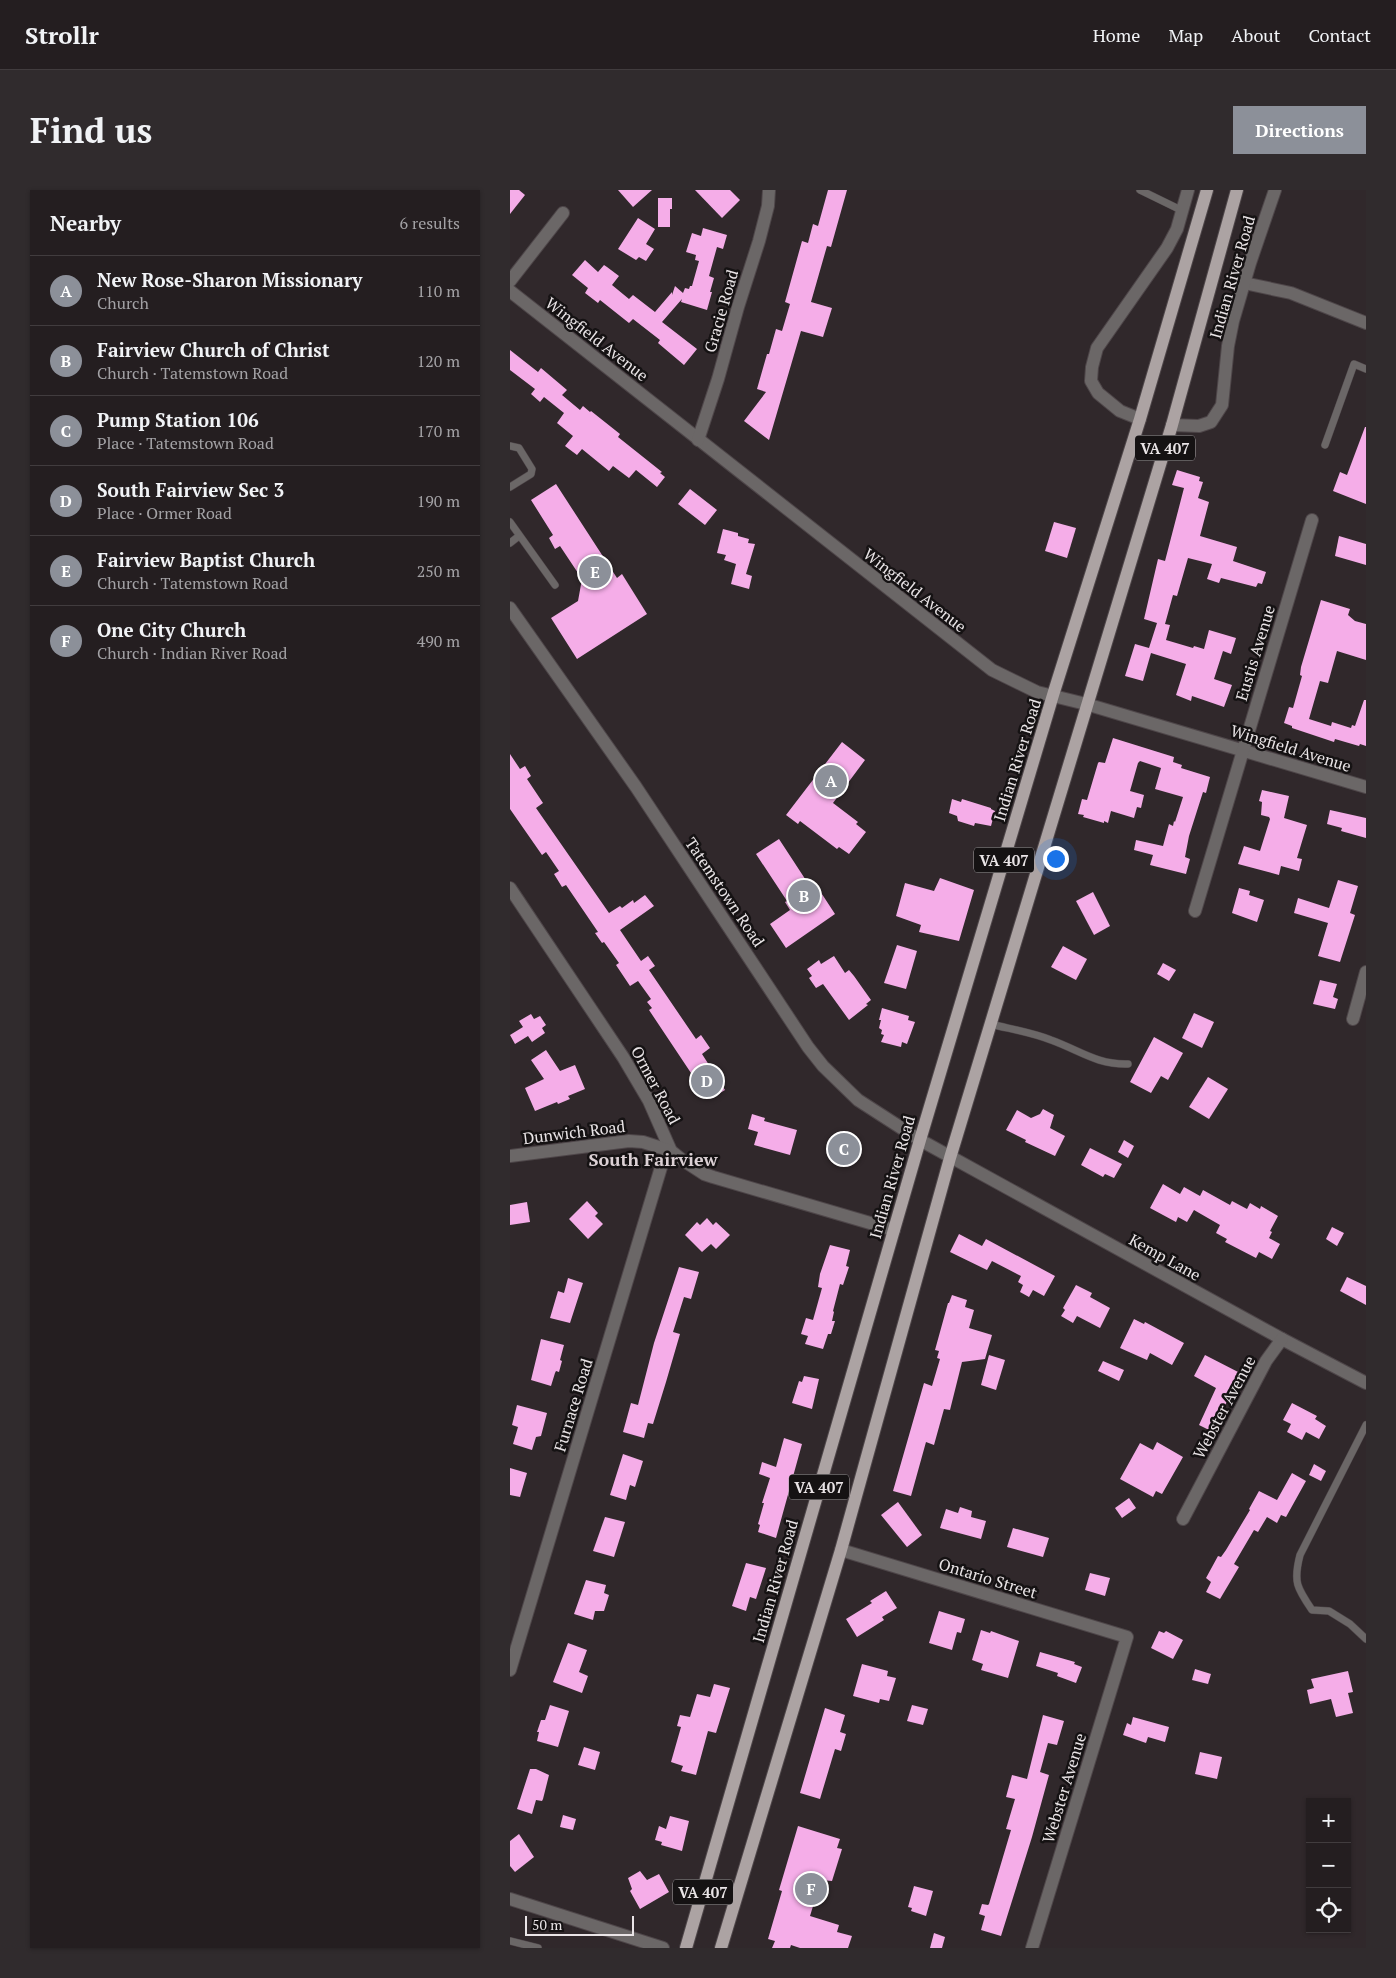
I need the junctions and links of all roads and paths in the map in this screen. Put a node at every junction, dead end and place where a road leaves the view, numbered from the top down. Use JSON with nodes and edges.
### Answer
{"nodes":[{"id":1,"x":769,"y":190,"type":"edge"},
{"id":2,"x":1140,"y":190,"type":"edge"},
{"id":3,"x":1188,"y":190,"type":"edge"},
{"id":4,"x":1207,"y":190,"type":"edge"},
{"id":5,"x":1237,"y":190,"type":"edge"},
{"id":6,"x":1275,"y":190,"type":"edge"},
{"id":7,"x":1183,"y":211,"type":"junction"},
{"id":8,"x":563,"y":213,"type":"dead end"},
{"id":9,"x":510,"y":281,"type":"edge"},
{"id":10,"x":1244,"y":283,"type":"junction"},
{"id":11,"x":510,"y":291,"type":"edge"},
{"id":12,"x":1366,"y":323,"type":"edge"},
{"id":13,"x":1366,"y":369,"type":"edge"},
{"id":14,"x":1140,"y":419,"type":"junction"},
{"id":15,"x":1172,"y":425,"type":"junction"},
{"id":16,"x":698,"y":440,"type":"junction"},
{"id":17,"x":1325,"y":445,"type":"dead end"},
{"id":18,"x":510,"y":446,"type":"edge"},
{"id":19,"x":510,"y":487,"type":"edge"},
{"id":20,"x":1312,"y":520,"type":"dead end"},
{"id":21,"x":510,"y":522,"type":"edge"},
{"id":22,"x":519,"y":536,"type":"junction"},
{"id":23,"x":510,"y":543,"type":"edge"},
{"id":24,"x":555,"y":585,"type":"dead end"},
{"id":25,"x":510,"y":608,"type":"edge"},
{"id":26,"x":1053,"y":696,"type":"junction"},
{"id":27,"x":1086,"y":704,"type":"junction"},
{"id":28,"x":1242,"y":750,"type":"junction"},
{"id":29,"x":1366,"y":787,"type":"edge"},
{"id":30,"x":510,"y":888,"type":"edge"},
{"id":31,"x":1195,"y":911,"type":"dead end"},
{"id":32,"x":1366,"y":972,"type":"edge"},
{"id":33,"x":1353,"y":1019,"type":"dead end"},
{"id":34,"x":990,"y":1024,"type":"junction"},
{"id":35,"x":1128,"y":1064,"type":"dead end"},
{"id":36,"x":920,"y":1140,"type":"junction"},
{"id":37,"x":671,"y":1150,"type":"junction"},
{"id":38,"x":510,"y":1156,"type":"edge"},
{"id":39,"x":950,"y":1158,"type":"junction"},
{"id":40,"x":894,"y":1230,"type":"junction"},
{"id":41,"x":1282,"y":1339,"type":"junction"},
{"id":42,"x":1366,"y":1383,"type":"edge"},
{"id":43,"x":1366,"y":1425,"type":"edge"},
{"id":44,"x":1183,"y":1519,"type":"dead end"},
{"id":45,"x":841,"y":1550,"type":"junction"},
{"id":46,"x":1127,"y":1637,"type":"joint"},
{"id":47,"x":1366,"y":1639,"type":"edge"},
{"id":48,"x":510,"y":1670,"type":"edge"},
{"id":49,"x":510,"y":1899,"type":"edge"},
{"id":50,"x":510,"y":1940,"type":"edge"},
{"id":51,"x":631,"y":1943,"type":"edge"},
{"id":52,"x":538,"y":1948,"type":"edge"},
{"id":53,"x":663,"y":1948,"type":"edge"},
{"id":54,"x":686,"y":1948,"type":"edge"},
{"id":55,"x":721,"y":1948,"type":"edge"},
{"id":56,"x":1032,"y":1948,"type":"edge"}],
"edges":[{"from":1,"to":16,"type":"street","name":"Gracie Road"},
{"from":2,"to":7,"type":"lane"},
{"from":3,"to":7,"type":"street"},
{"from":4,"to":14,"type":"main road","name":"Indian River Road","number":"VA 407"},
{"from":5,"to":15,"type":"main road","name":"Indian River Road","number":"VA 407"},
{"from":6,"to":10,"type":"street","name":"Indian River Road"},
{"from":7,"to":14,"type":"street"},
{"from":8,"to":9,"type":"street"},
{"from":10,"to":12,"type":"street"},
{"from":10,"to":15,"type":"street","name":"Indian River Road"},
{"from":11,"to":16,"type":"street","name":"Wingfield Avenue"},
{"from":13,"to":17,"type":"lane"},
{"from":14,"to":26,"type":"main road","name":"Indian River Road","number":"VA 407"},
{"from":15,"to":27,"type":"main road","name":"Indian River Road","number":"VA 407"},
{"from":16,"to":26,"type":"street","name":"Wingfield Avenue"},
{"from":18,"to":19,"type":"lane"},
{"from":20,"to":28,"type":"street","name":"Eustis Avenue"},
{"from":21,"to":22,"type":"lane"},
{"from":22,"to":23,"type":"lane"},
{"from":22,"to":24,"type":"lane"},
{"from":25,"to":36,"type":"street","name":"Tatemstown Road"},
{"from":26,"to":27,"type":"street","name":"Wingfield Avenue"},
{"from":26,"to":36,"type":"main road","name":"Indian River Road","number":"VA 407"},
{"from":27,"to":28,"type":"street","name":"Wingfield Avenue"},
{"from":27,"to":34,"type":"main road","name":"Indian River Road","number":"VA 407"},
{"from":28,"to":29,"type":"street","name":"Wingfield Avenue"},
{"from":28,"to":31,"type":"street","name":"Eustis Avenue"},
{"from":30,"to":37,"type":"street","name":"Ormer Road"},
{"from":32,"to":33,"type":"street"},
{"from":34,"to":35,"type":"lane"},
{"from":34,"to":39,"type":"main road","name":"Indian River Road","number":"VA 407"},
{"from":36,"to":39,"type":"street","name":"Tatemstown Road"},
{"from":36,"to":40,"type":"main road","name":"Indian River Road","number":"VA 407"},
{"from":37,"to":38,"type":"street","name":"Dunwich Road"},
{"from":37,"to":40,"type":"street","name":"Ormer Road"},
{"from":37,"to":48,"type":"street","name":"Furnace Road"},
{"from":39,"to":41,"type":"street","name":"Kemp Lane"},
{"from":39,"to":45,"type":"main road","name":"Indian River Road","number":"VA 407"},
{"from":40,"to":54,"type":"main road","name":"Indian River Road","number":"VA 407"},
{"from":41,"to":42,"type":"street","name":"Kemp Lane"},
{"from":41,"to":44,"type":"street","name":"Webster Avenue"},
{"from":43,"to":47,"type":"lane"},
{"from":45,"to":46,"type":"street","name":"Ontario Street"},
{"from":45,"to":55,"type":"main road","name":"Indian River Road","number":"VA 407"},
{"from":46,"to":56,"type":"street","name":"Webster Avenue"},
{"from":49,"to":51,"type":"street"},
{"from":50,"to":52,"type":"lane"},
{"from":51,"to":53,"type":"street"}]}
